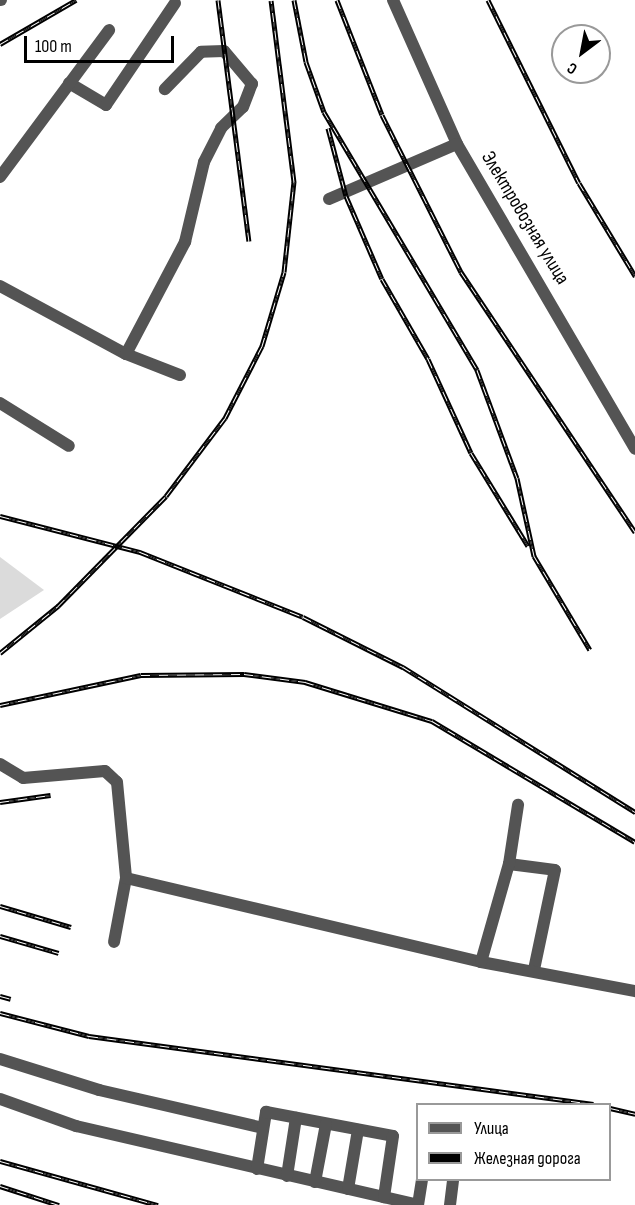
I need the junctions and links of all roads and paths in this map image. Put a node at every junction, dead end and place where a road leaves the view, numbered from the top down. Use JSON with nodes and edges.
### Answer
{"nodes":[{"id":1,"x":393,"y":0,"type":"edge"},
{"id":2,"x":175,"y":3,"type":"dead end"},
{"id":3,"x":108,"y":30,"type":"dead end"},
{"id":4,"x":69,"y":83,"type":"junction"},
{"id":5,"x":165,"y":89,"type":"dead end"},
{"id":6,"x":457,"y":144,"type":"junction"},
{"id":7,"x":0,"y":177,"type":"edge"},
{"id":8,"x":329,"y":199,"type":"dead end"},
{"id":9,"x":0,"y":286,"type":"edge"},
{"id":10,"x":126,"y":354,"type":"junction"},
{"id":11,"x":180,"y":375,"type":"dead end"},
{"id":12,"x":0,"y":403,"type":"edge"},
{"id":13,"x":69,"y":446,"type":"dead end"},
{"id":14,"x":635,"y":449,"type":"edge"},
{"id":15,"x":0,"y":764,"type":"edge"},
{"id":16,"x":518,"y":805,"type":"dead end"},
{"id":17,"x":509,"y":864,"type":"junction"},
{"id":18,"x":126,"y":878,"type":"junction"},
{"id":19,"x":114,"y":942,"type":"dead end"},
{"id":20,"x":481,"y":962,"type":"junction"},
{"id":21,"x":534,"y":970,"type":"junction"},
{"id":22,"x":635,"y":991,"type":"edge"},
{"id":23,"x":0,"y":1059,"type":"edge"},
{"id":24,"x":0,"y":1099,"type":"edge"},
{"id":25,"x":296,"y":1118,"type":"junction"},
{"id":26,"x":326,"y":1124,"type":"junction"},
{"id":27,"x":263,"y":1128,"type":"junction"},
{"id":28,"x":358,"y":1130,"type":"junction"},
{"id":29,"x":257,"y":1169,"type":"junction"},
{"id":30,"x":287,"y":1176,"type":"junction"},
{"id":31,"x":422,"y":1181,"type":"edge"},
{"id":32,"x":453,"y":1181,"type":"edge"},
{"id":33,"x":315,"y":1182,"type":"junction"},
{"id":34,"x":348,"y":1189,"type":"junction"},
{"id":35,"x":384,"y":1197,"type":"junction"},
{"id":36,"x":418,"y":1205,"type":"edge"},
{"id":37,"x":450,"y":1205,"type":"edge"}],
"edges":[{"from":1,"to":6,"type":"street","name":"Электровозная улица"},
{"from":2,"to":4,"type":"street"},
{"from":3,"to":4,"type":"street"},
{"from":4,"to":7,"type":"street"},
{"from":5,"to":10,"type":"street"},
{"from":6,"to":8,"type":"street"},
{"from":6,"to":14,"type":"street","name":"Электровозная улица"},
{"from":9,"to":10,"type":"street"},
{"from":10,"to":11,"type":"street"},
{"from":12,"to":13,"type":"street"},
{"from":15,"to":18,"type":"street"},
{"from":16,"to":17,"type":"street"},
{"from":17,"to":20,"type":"street"},
{"from":17,"to":21,"type":"street"},
{"from":18,"to":19,"type":"street"},
{"from":18,"to":20,"type":"street"},
{"from":20,"to":21,"type":"street"},
{"from":21,"to":22,"type":"street"},
{"from":23,"to":27,"type":"street"},
{"from":24,"to":29,"type":"street"},
{"from":25,"to":26,"type":"street"},
{"from":25,"to":27,"type":"street"},
{"from":25,"to":30,"type":"street"},
{"from":26,"to":28,"type":"street"},
{"from":26,"to":33,"type":"street"},
{"from":27,"to":29,"type":"street"},
{"from":28,"to":34,"type":"street"},
{"from":28,"to":35,"type":"street"},
{"from":29,"to":30,"type":"street"},
{"from":30,"to":33,"type":"street"},
{"from":31,"to":36,"type":"street"},
{"from":32,"to":37,"type":"street"},
{"from":33,"to":34,"type":"street"},
{"from":34,"to":35,"type":"street"},
{"from":35,"to":36,"type":"street"}]}
